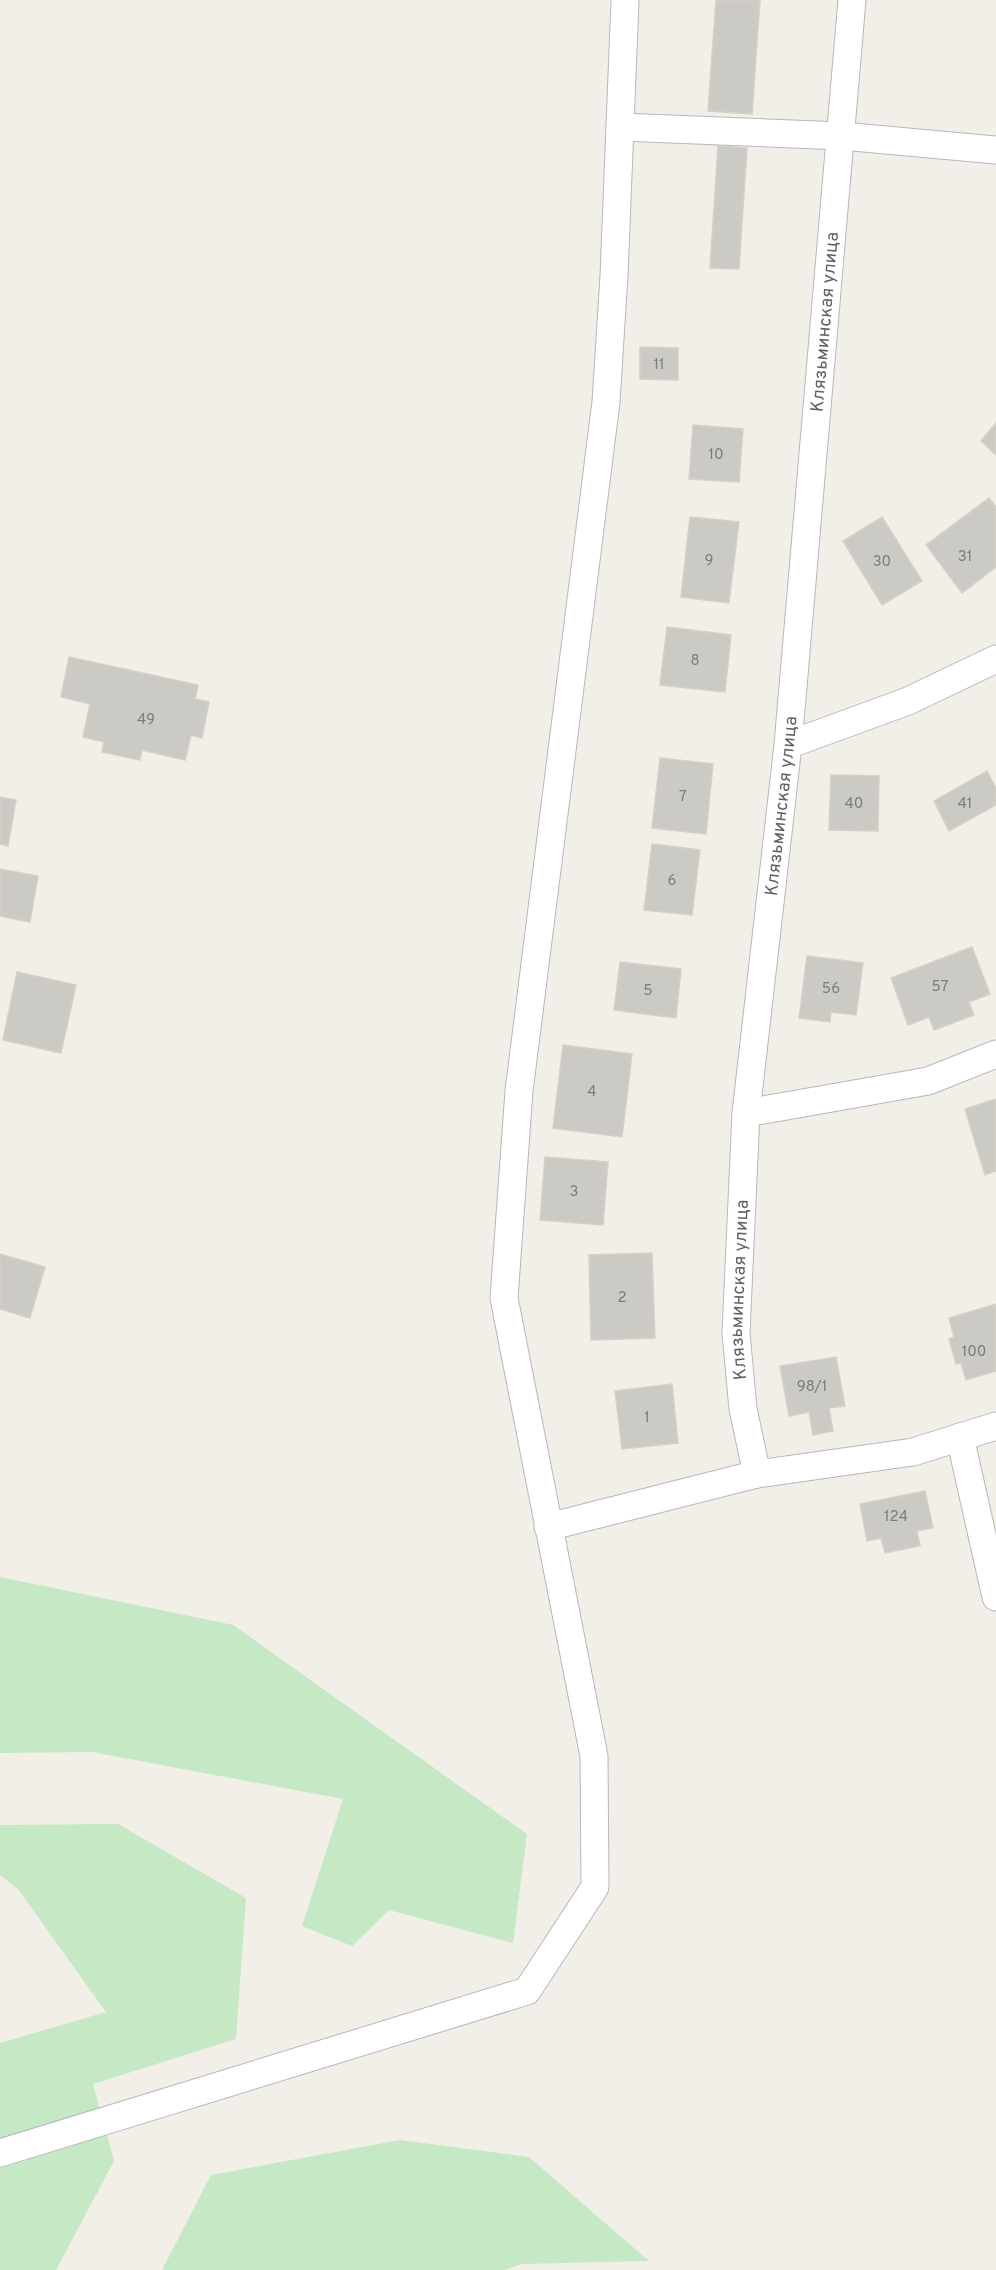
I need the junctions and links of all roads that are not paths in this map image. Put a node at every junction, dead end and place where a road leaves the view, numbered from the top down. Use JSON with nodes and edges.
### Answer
{"nodes":[{"id":1,"x":625,"y":0,"type":"edge"},
{"id":2,"x":852,"y":0,"type":"edge"},
{"id":3,"x":620,"y":127,"type":"junction"},
{"id":4,"x":842,"y":136,"type":"junction"},
{"id":5,"x":996,"y":150,"type":"edge"},
{"id":6,"x":996,"y":659,"type":"edge"},
{"id":7,"x":788,"y":745,"type":"junction"},
{"id":8,"x":996,"y":1054,"type":"edge"},
{"id":9,"x":746,"y":1113,"type":"junction"},
{"id":10,"x":996,"y":1426,"type":"edge"},
{"id":11,"x":960,"y":1437,"type":"junction"},
{"id":12,"x":757,"y":1474,"type":"junction"},
{"id":13,"x":548,"y":1527,"type":"junction"},
{"id":14,"x":996,"y":1597,"type":"edge"},
{"id":15,"x":0,"y":2153,"type":"edge"}],
"edges":[{"from":1,"to":3,"type":"street"},
{"from":2,"to":4,"type":"street","name":"Клязьминская улица"},
{"from":3,"to":4,"type":"street"},
{"from":3,"to":13,"type":"street"},
{"from":4,"to":5,"type":"street"},
{"from":4,"to":7,"type":"street","name":"Клязьминская улица"},
{"from":6,"to":7,"type":"street"},
{"from":7,"to":9,"type":"street","name":"Клязьминская улица"},
{"from":8,"to":9,"type":"street"},
{"from":9,"to":12,"type":"street","name":"Клязьминская улица"},
{"from":10,"to":11,"type":"street"},
{"from":11,"to":12,"type":"street"},
{"from":11,"to":14,"type":"street"},
{"from":12,"to":13,"type":"street"},
{"from":13,"to":15,"type":"street"}]}
